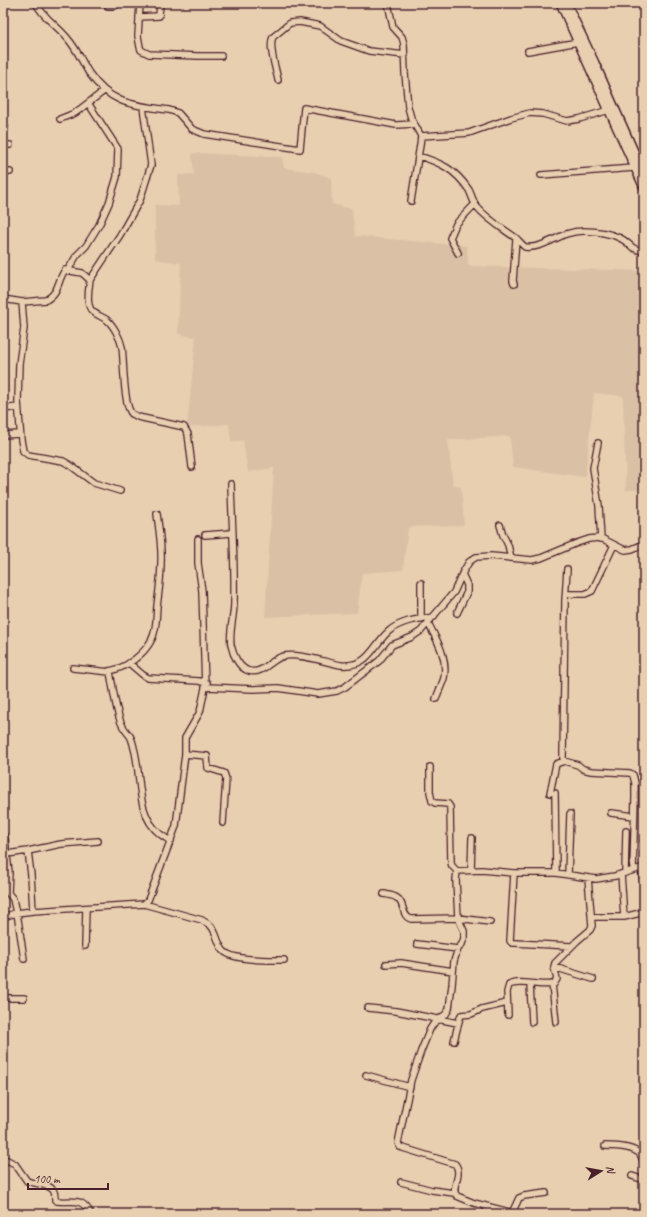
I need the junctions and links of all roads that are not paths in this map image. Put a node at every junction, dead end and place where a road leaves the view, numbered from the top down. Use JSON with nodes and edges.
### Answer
{"nodes":[{"id":1,"x":36,"y":3,"type":"edge"},
{"id":2,"x":118,"y":3,"type":"edge"},
{"id":3,"x":140,"y":3,"type":"edge"},
{"id":4,"x":160,"y":3,"type":"edge"},
{"id":5,"x":388,"y":3,"type":"edge"},
{"id":6,"x":560,"y":3,"type":"edge"},
{"id":7,"x":566,"y":3,"type":"edge"},
{"id":8,"x":570,"y":3,"type":"edge"},
{"id":9,"x":108,"y":6,"type":"dead end"},
{"id":10,"x":139,"y":17,"type":"junction"},
{"id":11,"x":578,"y":42,"type":"junction"},
{"id":12,"x":528,"y":51,"type":"dead end"},
{"id":13,"x":405,"y":55,"type":"junction"},
{"id":14,"x":221,"y":56,"type":"dead end"},
{"id":15,"x":278,"y":80,"type":"dead end"},
{"id":16,"x":104,"y":91,"type":"junction"},
{"id":17,"x":88,"y":103,"type":"junction"},
{"id":18,"x":143,"y":107,"type":"junction"},
{"id":19,"x":609,"y":110,"type":"junction"},
{"id":20,"x":60,"y":119,"type":"dead end"},
{"id":21,"x":414,"y":124,"type":"junction"},
{"id":22,"x":421,"y":136,"type":"junction"},
{"id":23,"x":3,"y":145,"type":"edge"},
{"id":24,"x":10,"y":145,"type":"dead end"},
{"id":25,"x":418,"y":156,"type":"junction"},
{"id":26,"x":644,"y":165,"type":"edge"},
{"id":27,"x":634,"y":168,"type":"junction"},
{"id":28,"x":3,"y":172,"type":"edge"},
{"id":29,"x":10,"y":172,"type":"dead end"},
{"id":30,"x":644,"y":174,"type":"edge"},
{"id":31,"x":541,"y":175,"type":"dead end"},
{"id":32,"x":644,"y":188,"type":"edge"},
{"id":33,"x":411,"y":201,"type":"dead end"},
{"id":34,"x":475,"y":204,"type":"junction"},
{"id":35,"x":516,"y":239,"type":"junction"},
{"id":36,"x":644,"y":251,"type":"edge"},
{"id":37,"x":458,"y":252,"type":"dead end"},
{"id":38,"x":68,"y":270,"type":"junction"},
{"id":39,"x":90,"y":280,"type":"junction"},
{"id":40,"x":514,"y":284,"type":"dead end"},
{"id":41,"x":3,"y":299,"type":"edge"},
{"id":42,"x":22,"y":302,"type":"junction"},
{"id":43,"x":18,"y":407,"type":"junction"},
{"id":44,"x":3,"y":409,"type":"edge"},
{"id":45,"x":20,"y":434,"type":"junction"},
{"id":46,"x":3,"y":435,"type":"edge"},
{"id":47,"x":598,"y":443,"type":"dead end"},
{"id":48,"x":192,"y":467,"type":"dead end"},
{"id":49,"x":231,"y":484,"type":"dead end"},
{"id":50,"x":120,"y":491,"type":"dead end"},
{"id":51,"x":157,"y":514,"type":"dead end"},
{"id":52,"x":500,"y":525,"type":"dead end"},
{"id":53,"x":232,"y":533,"type":"junction"},
{"id":54,"x":205,"y":535,"type":"dead end"},
{"id":55,"x":602,"y":538,"type":"junction"},
{"id":56,"x":198,"y":539,"type":"dead end"},
{"id":57,"x":644,"y":544,"type":"edge"},
{"id":58,"x":614,"y":545,"type":"junction"},
{"id":59,"x":511,"y":558,"type":"junction"},
{"id":60,"x":567,"y":569,"type":"dead end"},
{"id":61,"x":462,"y":574,"type":"junction"},
{"id":62,"x":421,"y":583,"type":"dead end"},
{"id":63,"x":566,"y":594,"type":"junction"},
{"id":64,"x":457,"y":612,"type":"dead end"},
{"id":65,"x":434,"y":617,"type":"junction"},
{"id":66,"x":421,"y":619,"type":"junction"},
{"id":67,"x":428,"y":623,"type":"junction"},
{"id":68,"x":129,"y":663,"type":"junction"},
{"id":69,"x":72,"y":668,"type":"dead end"},
{"id":70,"x":109,"y":671,"type":"junction"},
{"id":71,"x":207,"y":686,"type":"junction"},
{"id":72,"x":436,"y":699,"type":"dead end"},
{"id":73,"x":185,"y":754,"type":"junction"},
{"id":74,"x":564,"y":761,"type":"junction"},
{"id":75,"x":430,"y":767,"type":"dead end"},
{"id":76,"x":611,"y":812,"type":"dead end"},
{"id":77,"x":570,"y":814,"type":"dead end"},
{"id":78,"x":634,"y":816,"type":"junction"},
{"id":79,"x":223,"y":823,"type":"dead end"},
{"id":80,"x":626,"y":831,"type":"dead end"},
{"id":81,"x":3,"y":834,"type":"edge"},
{"id":82,"x":472,"y":838,"type":"dead end"},
{"id":83,"x":171,"y":841,"type":"junction"},
{"id":84,"x":98,"y":842,"type":"dead end"},
{"id":85,"x":28,"y":851,"type":"junction"},
{"id":86,"x":7,"y":854,"type":"junction"},
{"id":87,"x":643,"y":868,"type":"edge"},
{"id":88,"x":472,"y":870,"type":"junction"},
{"id":89,"x":633,"y":870,"type":"junction"},
{"id":90,"x":457,"y":871,"type":"junction"},
{"id":91,"x":514,"y":873,"type":"junction"},
{"id":92,"x":556,"y":873,"type":"junction"},
{"id":93,"x":623,"y":873,"type":"junction"},
{"id":94,"x":568,"y":875,"type":"junction"},
{"id":95,"x":588,"y":878,"type":"junction"},
{"id":96,"x":644,"y":886,"type":"edge"},
{"id":97,"x":384,"y":894,"type":"dead end"},
{"id":98,"x":144,"y":904,"type":"junction"},
{"id":99,"x":86,"y":908,"type":"junction"},
{"id":100,"x":33,"y":911,"type":"junction"},
{"id":101,"x":644,"y":912,"type":"edge"},
{"id":102,"x":16,"y":913,"type":"junction"},
{"id":103,"x":3,"y":917,"type":"edge"},
{"id":104,"x":592,"y":917,"type":"junction"},
{"id":105,"x":624,"y":917,"type":"junction"},
{"id":106,"x":458,"y":918,"type":"junction"},
{"id":107,"x":490,"y":922,"type":"dead end"},
{"id":108,"x":417,"y":944,"type":"dead end"},
{"id":109,"x":85,"y":946,"type":"dead end"},
{"id":110,"x":571,"y":946,"type":"junction"},
{"id":111,"x":458,"y":949,"type":"junction"},
{"id":112,"x":24,"y":959,"type":"dead end"},
{"id":113,"x":284,"y":960,"type":"dead end"},
{"id":114,"x":386,"y":964,"type":"dead end"},
{"id":115,"x":554,"y":967,"type":"junction"},
{"id":116,"x":453,"y":971,"type":"junction"},
{"id":117,"x":593,"y":979,"type":"dead end"},
{"id":118,"x":530,"y":984,"type":"junction"},
{"id":119,"x":552,"y":984,"type":"junction"},
{"id":120,"x":3,"y":998,"type":"edge"},
{"id":121,"x":24,"y":998,"type":"dead end"},
{"id":122,"x":507,"y":1003,"type":"junction"},
{"id":123,"x":368,"y":1008,"type":"dead end"},
{"id":124,"x":508,"y":1015,"type":"dead end"},
{"id":125,"x":440,"y":1020,"type":"junction"},
{"id":126,"x":532,"y":1022,"type":"dead end"},
{"id":127,"x":556,"y":1022,"type":"dead end"},
{"id":128,"x":458,"y":1023,"type":"junction"},
{"id":129,"x":454,"y":1041,"type":"dead end"},
{"id":130,"x":366,"y":1075,"type":"dead end"},
{"id":131,"x":410,"y":1087,"type":"junction"},
{"id":132,"x":605,"y":1146,"type":"dead end"},
{"id":133,"x":3,"y":1158,"type":"edge"},
{"id":134,"x":644,"y":1163,"type":"edge"},
{"id":135,"x":632,"y":1176,"type":"dead end"},
{"id":136,"x":644,"y":1180,"type":"edge"},
{"id":137,"x":401,"y":1182,"type":"dead end"},
{"id":138,"x":454,"y":1192,"type":"junction"},
{"id":139,"x":546,"y":1194,"type":"dead end"},
{"id":140,"x":486,"y":1206,"type":"junction"},
{"id":141,"x":515,"y":1213,"type":"edge"},
{"id":142,"x":91,"y":1214,"type":"edge"},
{"id":143,"x":487,"y":1214,"type":"edge"}],
"edges":[{"from":1,"to":16,"type":"street"},
{"from":2,"to":9,"type":"street"},
{"from":3,"to":10,"type":"street"},
{"from":4,"to":10,"type":"street"},
{"from":5,"to":13,"type":"street"},
{"from":6,"to":11,"type":"street"},
{"from":7,"to":30,"type":"main road"},
{"from":8,"to":26,"type":"street"},
{"from":10,"to":14,"type":"street"},
{"from":11,"to":12,"type":"street"},
{"from":11,"to":19,"type":"street"},
{"from":13,"to":15,"type":"street"},
{"from":13,"to":21,"type":"street"},
{"from":16,"to":17,"type":"street"},
{"from":16,"to":18,"type":"street"},
{"from":17,"to":20,"type":"street"},
{"from":17,"to":38,"type":"street"},
{"from":18,"to":21,"type":"street"},
{"from":18,"to":39,"type":"street"},
{"from":19,"to":22,"type":"street"},
{"from":19,"to":27,"type":"street"},
{"from":21,"to":22,"type":"street"},
{"from":22,"to":25,"type":"street"},
{"from":23,"to":24,"type":"street"},
{"from":25,"to":33,"type":"street"},
{"from":25,"to":34,"type":"street"},
{"from":27,"to":31,"type":"street"},
{"from":27,"to":32,"type":"street"},
{"from":28,"to":29,"type":"street"},
{"from":34,"to":35,"type":"street"},
{"from":34,"to":37,"type":"street"},
{"from":35,"to":36,"type":"street"},
{"from":35,"to":40,"type":"street"},
{"from":38,"to":39,"type":"street"},
{"from":38,"to":42,"type":"street"},
{"from":39,"to":48,"type":"street"},
{"from":41,"to":42,"type":"street"},
{"from":42,"to":43,"type":"street"},
{"from":43,"to":44,"type":"street"},
{"from":43,"to":45,"type":"street"},
{"from":45,"to":46,"type":"street"},
{"from":45,"to":50,"type":"street"},
{"from":47,"to":55,"type":"street"},
{"from":49,"to":53,"type":"street"},
{"from":51,"to":68,"type":"street"},
{"from":52,"to":59,"type":"street"},
{"from":53,"to":54,"type":"street"},
{"from":53,"to":66,"type":"street"},
{"from":55,"to":58,"type":"street"},
{"from":55,"to":59,"type":"street"},
{"from":56,"to":71,"type":"street"},
{"from":57,"to":58,"type":"street"},
{"from":58,"to":63,"type":"street"},
{"from":59,"to":61,"type":"street"},
{"from":60,"to":63,"type":"street"},
{"from":61,"to":64,"type":"street"},
{"from":61,"to":65,"type":"street"},
{"from":62,"to":66,"type":"street"},
{"from":63,"to":74,"type":"street"},
{"from":65,"to":66,"type":"street"},
{"from":65,"to":67,"type":"street"},
{"from":67,"to":71,"type":"street"},
{"from":67,"to":72,"type":"street"},
{"from":68,"to":70,"type":"street"},
{"from":68,"to":71,"type":"street"},
{"from":69,"to":70,"type":"street"},
{"from":70,"to":83,"type":"street"},
{"from":71,"to":73,"type":"street"},
{"from":73,"to":79,"type":"street"},
{"from":73,"to":83,"type":"street"},
{"from":74,"to":78,"type":"street"},
{"from":74,"to":92,"type":"street"},
{"from":75,"to":90,"type":"street"},
{"from":76,"to":78,"type":"street"},
{"from":77,"to":94,"type":"street"},
{"from":78,"to":89,"type":"street"},
{"from":80,"to":93,"type":"street"},
{"from":81,"to":86,"type":"street"},
{"from":82,"to":88,"type":"street"},
{"from":83,"to":98,"type":"street"},
{"from":84,"to":85,"type":"street"},
{"from":85,"to":86,"type":"street"},
{"from":85,"to":100,"type":"street"},
{"from":86,"to":102,"type":"street"},
{"from":87,"to":89,"type":"street"},
{"from":87,"to":96,"type":"street"},
{"from":88,"to":90,"type":"street"},
{"from":88,"to":91,"type":"street"},
{"from":89,"to":93,"type":"street"},
{"from":90,"to":106,"type":"street"},
{"from":91,"to":92,"type":"street"},
{"from":91,"to":110,"type":"street"},
{"from":92,"to":94,"type":"street"},
{"from":93,"to":95,"type":"street"},
{"from":93,"to":105,"type":"street"},
{"from":94,"to":95,"type":"street"},
{"from":95,"to":104,"type":"street"},
{"from":97,"to":106,"type":"street"},
{"from":98,"to":99,"type":"street"},
{"from":98,"to":113,"type":"street"},
{"from":99,"to":100,"type":"street"},
{"from":99,"to":109,"type":"street"},
{"from":100,"to":102,"type":"street"},
{"from":101,"to":105,"type":"street"},
{"from":102,"to":103,"type":"street"},
{"from":102,"to":112,"type":"street"},
{"from":104,"to":105,"type":"street"},
{"from":104,"to":110,"type":"street"},
{"from":106,"to":107,"type":"street"},
{"from":106,"to":111,"type":"street"},
{"from":108,"to":111,"type":"street"},
{"from":110,"to":115,"type":"street"},
{"from":111,"to":116,"type":"street"},
{"from":114,"to":116,"type":"street"},
{"from":115,"to":117,"type":"street"},
{"from":115,"to":119,"type":"street"},
{"from":116,"to":125,"type":"street"},
{"from":118,"to":119,"type":"street"},
{"from":118,"to":122,"type":"street"},
{"from":118,"to":126,"type":"street"},
{"from":119,"to":127,"type":"street"},
{"from":120,"to":121,"type":"street"},
{"from":122,"to":124,"type":"street"},
{"from":122,"to":128,"type":"street"},
{"from":123,"to":125,"type":"street"},
{"from":125,"to":128,"type":"street"},
{"from":125,"to":131,"type":"street"},
{"from":128,"to":129,"type":"street"},
{"from":130,"to":131,"type":"street"},
{"from":131,"to":138,"type":"street"},
{"from":132,"to":134,"type":"street"},
{"from":133,"to":142,"type":"street"},
{"from":135,"to":136,"type":"street"},
{"from":137,"to":138,"type":"street"},
{"from":138,"to":140,"type":"street"},
{"from":139,"to":141,"type":"street"},
{"from":140,"to":141,"type":"street"},
{"from":140,"to":143,"type":"street"}]}
